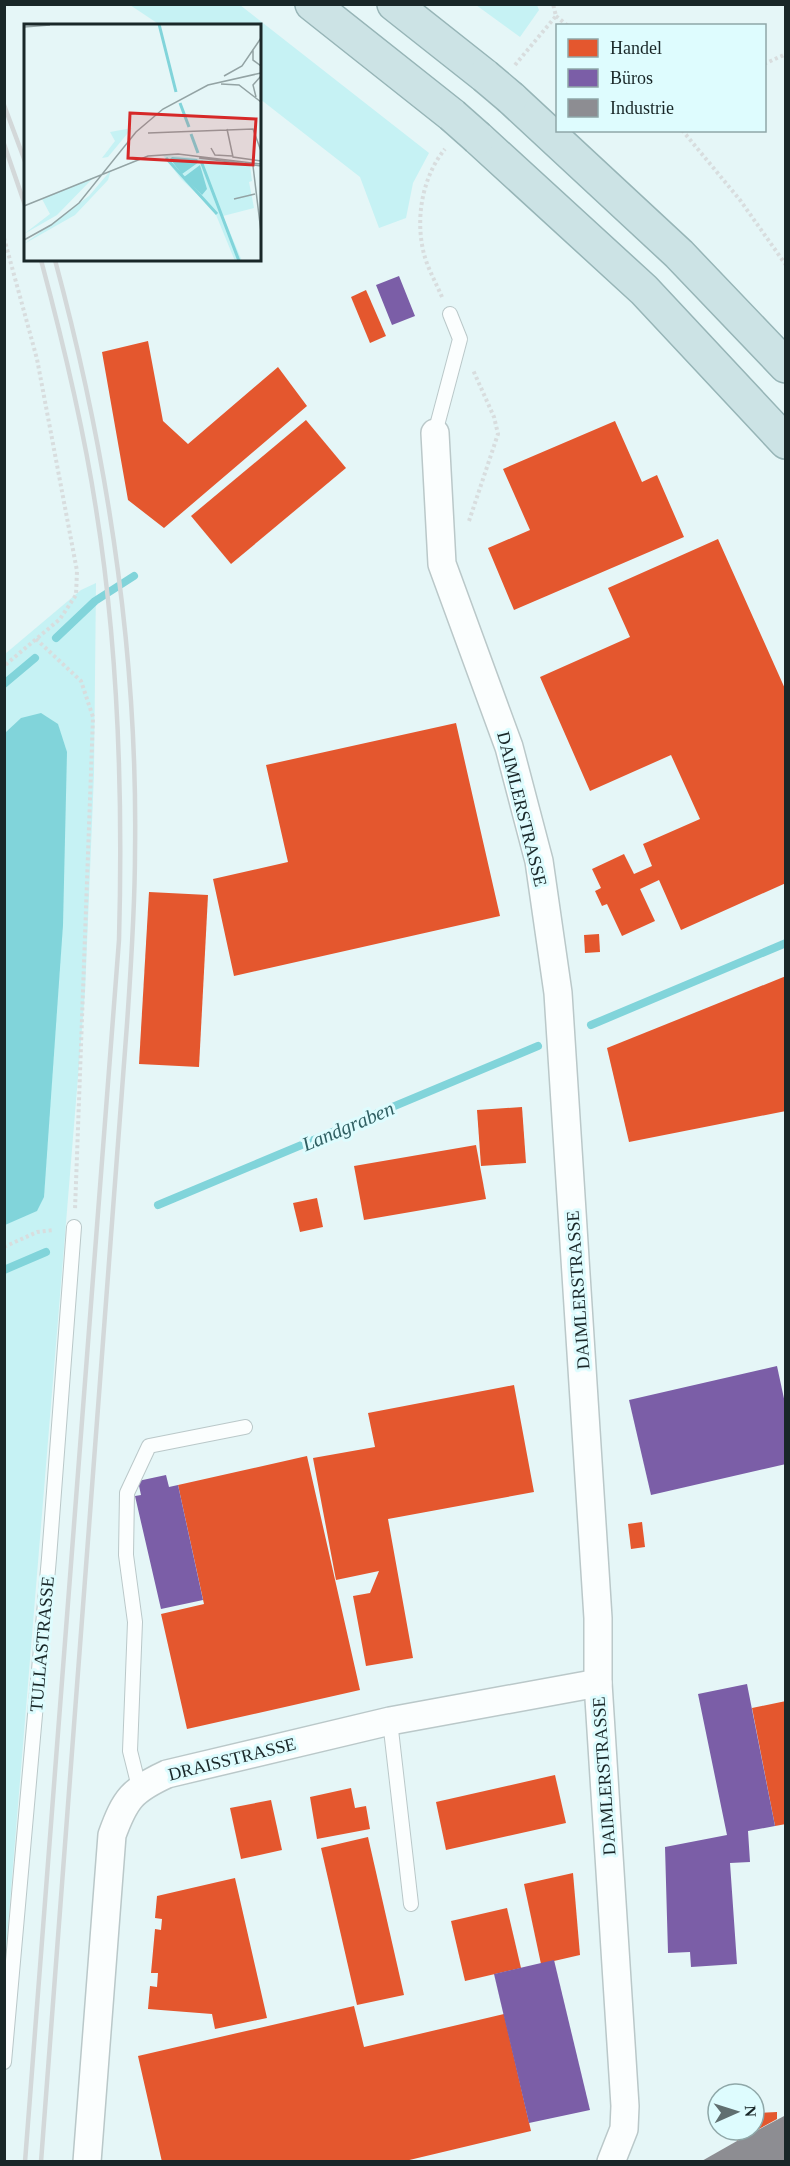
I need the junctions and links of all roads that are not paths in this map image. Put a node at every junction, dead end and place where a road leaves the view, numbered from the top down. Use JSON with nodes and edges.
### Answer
{"nodes":[{"id":1,"x":312,"y":4,"type":"edge"},
{"id":2,"x":394,"y":4,"type":"edge"},
{"id":3,"x":450,"y":314,"type":"dead end"},
{"id":4,"x":786,"y":366,"type":"edge"},
{"id":5,"x":435,"y":433,"type":"joint"},
{"id":6,"x":786,"y":442,"type":"edge"},
{"id":7,"x":74,"y":1227,"type":"road end"},
{"id":8,"x":245,"y":1427,"type":"dead end"},
{"id":9,"x":598,"y":1683,"type":"junction"},
{"id":10,"x":390,"y":1721,"type":"junction"},
{"id":11,"x":139,"y":1787,"type":"junction"},
{"id":12,"x":411,"y":1904,"type":"dead end"},
{"id":13,"x":4,"y":2062,"type":"edge"},
{"id":14,"x":87,"y":2162,"type":"edge"},
{"id":15,"x":611,"y":2162,"type":"edge"}],
"edges":[{"from":1,"to":6,"type":"highway","bridge":true},
{"from":2,"to":4,"type":"highway","bridge":true},
{"from":3,"to":5,"type":"lane"},
{"from":5,"to":9,"type":"street","name":"DAIMLERSTRASSE"},
{"from":7,"to":13,"type":"lane","name":"TULLASTRASSE"},
{"from":8,"to":11,"type":"lane"},
{"from":9,"to":10,"type":"street","name":"DRAISSTRASSE"},
{"from":9,"to":15,"type":"street","name":"DAIMLERSTRASSE"},
{"from":10,"to":11,"type":"street","name":"DRAISSTRASSE"},
{"from":10,"to":12,"type":"lane"},
{"from":11,"to":14,"type":"street","name":"DRAISSTRASSE"}]}
